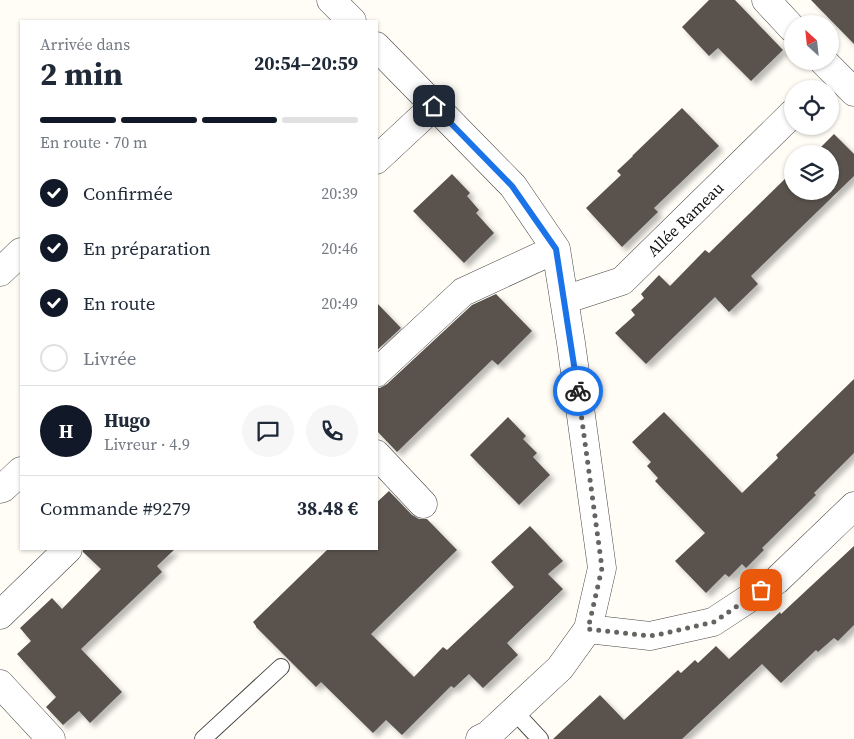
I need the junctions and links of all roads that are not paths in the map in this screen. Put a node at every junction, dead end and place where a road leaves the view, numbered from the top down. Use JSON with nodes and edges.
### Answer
{"nodes":[{"id":1,"x":331,"y":0,"type":"edge"},
{"id":2,"x":766,"y":0,"type":"edge"},
{"id":3,"x":784,"y":19,"type":"edge"},
{"id":4,"x":351,"y":20,"type":"edge"},
{"id":5,"x":380,"y":56,"type":"edge"},
{"id":6,"x":825,"y":75,"type":"edge"},
{"id":7,"x":854,"y":92,"type":"edge"},
{"id":8,"x":434,"y":106,"type":"junction"},
{"id":9,"x":784,"y":122,"type":"edge"},
{"id":10,"x":378,"y":158,"type":"edge"},
{"id":11,"x":556,"y":249,"type":"junction"},
{"id":12,"x":20,"y":253,"type":"edge"},
{"id":13,"x":0,"y":272,"type":"edge"},
{"id":14,"x":564,"y":300,"type":"junction"},
{"id":15,"x":378,"y":371,"type":"edge"},
{"id":16,"x":378,"y":456,"type":"edge"},
{"id":17,"x":20,"y":472,"type":"edge"},
{"id":18,"x":0,"y":489,"type":"edge"},
{"id":19,"x":423,"y":504,"type":"dead end"},
{"id":20,"x":854,"y":506,"type":"edge"},
{"id":21,"x":67,"y":550,"type":"edge"},
{"id":22,"x":0,"y":615,"type":"edge"},
{"id":23,"x":588,"y":629,"type":"junction"},
{"id":24,"x":281,"y":667,"type":"dead end"},
{"id":25,"x":0,"y":684,"type":"edge"},
{"id":26,"x":514,"y":711,"type":"junction"},
{"id":27,"x":51,"y":739,"type":"edge"},
{"id":28,"x":203,"y":739,"type":"edge"},
{"id":29,"x":480,"y":739,"type":"edge"},
{"id":30,"x":540,"y":739,"type":"edge"}],
"edges":[{"from":1,"to":4,"type":"street"},
{"from":2,"to":3,"type":"street"},
{"from":5,"to":8,"type":"street"},
{"from":6,"to":7,"type":"street"},
{"from":8,"to":10,"type":"street"},
{"from":8,"to":11,"type":"street"},
{"from":9,"to":14,"type":"street","name":"Allée Rameau"},
{"from":11,"to":14,"type":"street"},
{"from":11,"to":15,"type":"street"},
{"from":12,"to":13,"type":"street"},
{"from":14,"to":23,"type":"street"},
{"from":16,"to":19,"type":"street"},
{"from":17,"to":18,"type":"street"},
{"from":20,"to":23,"type":"street"},
{"from":21,"to":22,"type":"street"},
{"from":23,"to":26,"type":"street"},
{"from":24,"to":28,"type":"lane"},
{"from":25,"to":27,"type":"street"},
{"from":26,"to":29,"type":"street"},
{"from":26,"to":30,"type":"lane"}]}
